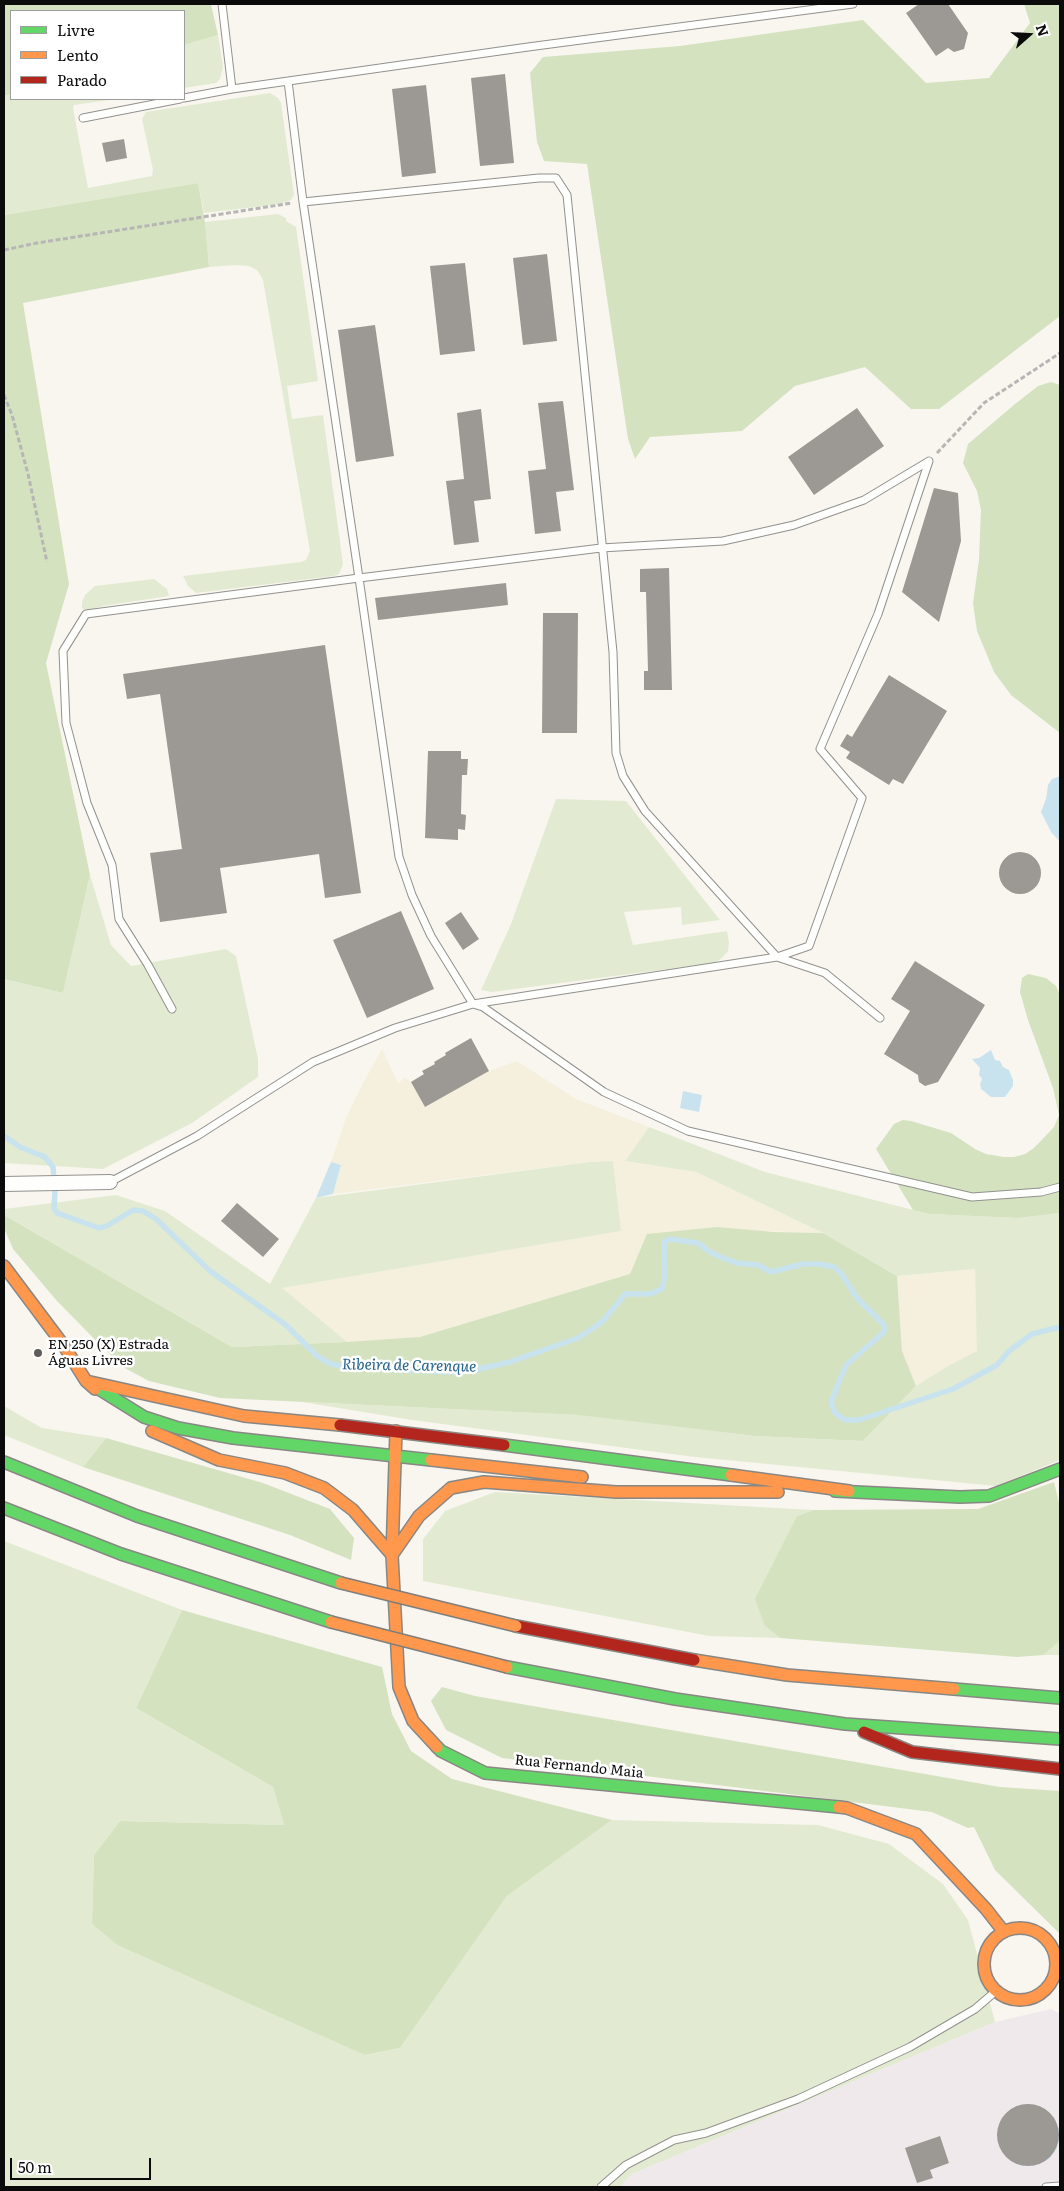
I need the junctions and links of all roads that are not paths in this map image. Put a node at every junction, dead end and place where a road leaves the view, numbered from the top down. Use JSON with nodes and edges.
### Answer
{"nodes":[{"id":1,"x":222,"y":4,"type":"edge"},
{"id":2,"x":852,"y":4,"type":"edge"},
{"id":3,"x":288,"y":81,"type":"junction"},
{"id":4,"x":232,"y":89,"type":"junction"},
{"id":5,"x":185,"y":97,"type":"edge"},
{"id":6,"x":172,"y":100,"type":"edge"},
{"id":7,"x":83,"y":118,"type":"dead end"},
{"id":8,"x":303,"y":202,"type":"junction"},
{"id":9,"x":601,"y":548,"type":"junction"},
{"id":10,"x":359,"y":578,"type":"junction"},
{"id":11,"x":777,"y":957,"type":"junction"},
{"id":12,"x":474,"y":1004,"type":"junction"},
{"id":13,"x":172,"y":1009,"type":"dead end"},
{"id":14,"x":880,"y":1018,"type":"dead end"},
{"id":15,"x":110,"y":1182,"type":"joint"},
{"id":16,"x":4,"y":1184,"type":"edge"},
{"id":17,"x":1060,"y":1187,"type":"edge"},
{"id":18,"x":4,"y":1266,"type":"edge"},
{"id":19,"x":86,"y":1381,"type":"junction"},
{"id":20,"x":396,"y":1431,"type":"junction"},
{"id":21,"x":394,"y":1457,"type":"junction"},
{"id":22,"x":4,"y":1462,"type":"edge"},
{"id":23,"x":1060,"y":1469,"type":"edge"},
{"id":24,"x":849,"y":1491,"type":"junction"},
{"id":25,"x":728,"y":1492,"type":"junction"},
{"id":26,"x":4,"y":1508,"type":"edge"},
{"id":27,"x":392,"y":1555,"type":"junction"},
{"id":28,"x":1060,"y":1698,"type":"edge"},
{"id":29,"x":845,"y":1724,"type":"junction"},
{"id":30,"x":1060,"y":1739,"type":"edge"},
{"id":31,"x":1060,"y":1769,"type":"edge"},
{"id":32,"x":1004,"y":1932,"type":"junction"},
{"id":33,"x":1056,"y":1981,"type":"edge"},
{"id":34,"x":996,"y":1991,"type":"junction"},
{"id":35,"x":1060,"y":2186,"type":"edge"},
{"id":36,"x":601,"y":2187,"type":"edge"},
{"id":37,"x":1046,"y":2187,"type":"edge"}],
"edges":[{"from":1,"to":4,"type":"lane"},
{"from":2,"to":3,"type":"lane"},
{"from":3,"to":4,"type":"lane"},
{"from":3,"to":8,"type":"lane"},
{"from":4,"to":5,"type":"lane"},
{"from":6,"to":7,"type":"lane"},
{"from":8,"to":9,"type":"lane"},
{"from":8,"to":10,"type":"lane"},
{"from":9,"to":10,"type":"lane"},
{"from":9,"to":11,"type":"lane"},
{"from":9,"to":11,"type":"lane"},
{"from":10,"to":12,"type":"lane"},
{"from":10,"to":13,"type":"lane"},
{"from":11,"to":12,"type":"lane"},
{"from":11,"to":14,"type":"lane"},
{"from":12,"to":15,"type":"lane"},
{"from":12,"to":17,"type":"lane"},
{"from":15,"to":16,"type":"street"},
{"from":18,"to":19,"type":"main road"},
{"from":19,"to":20,"type":"main road"},
{"from":19,"to":21,"type":"main road"},
{"from":19,"to":27,"type":"main road"},
{"from":20,"to":21,"type":"main road","name":"Rua Fernando Maia"},
{"from":20,"to":24,"type":"main road"},
{"from":21,"to":25,"type":"main road"},
{"from":21,"to":27,"type":"main road","name":"Rua Fernando Maia"},
{"from":22,"to":28,"type":"main road","bridge":true},
{"from":23,"to":24,"type":"main road"},
{"from":24,"to":25,"type":"main road"},
{"from":25,"to":27,"type":"main road"},
{"from":26,"to":29,"type":"main road","bridge":true},
{"from":27,"to":32,"type":"main road","name":"Rua Fernando Maia"},
{"from":29,"to":30,"type":"main road"},
{"from":29,"to":31,"type":"main road"},
{"from":32,"to":33,"type":"main road"},
{"from":32,"to":34,"type":"main road"},
{"from":33,"to":34,"type":"main road"},
{"from":34,"to":36,"type":"lane"},
{"from":35,"to":37,"type":"lane"}]}
